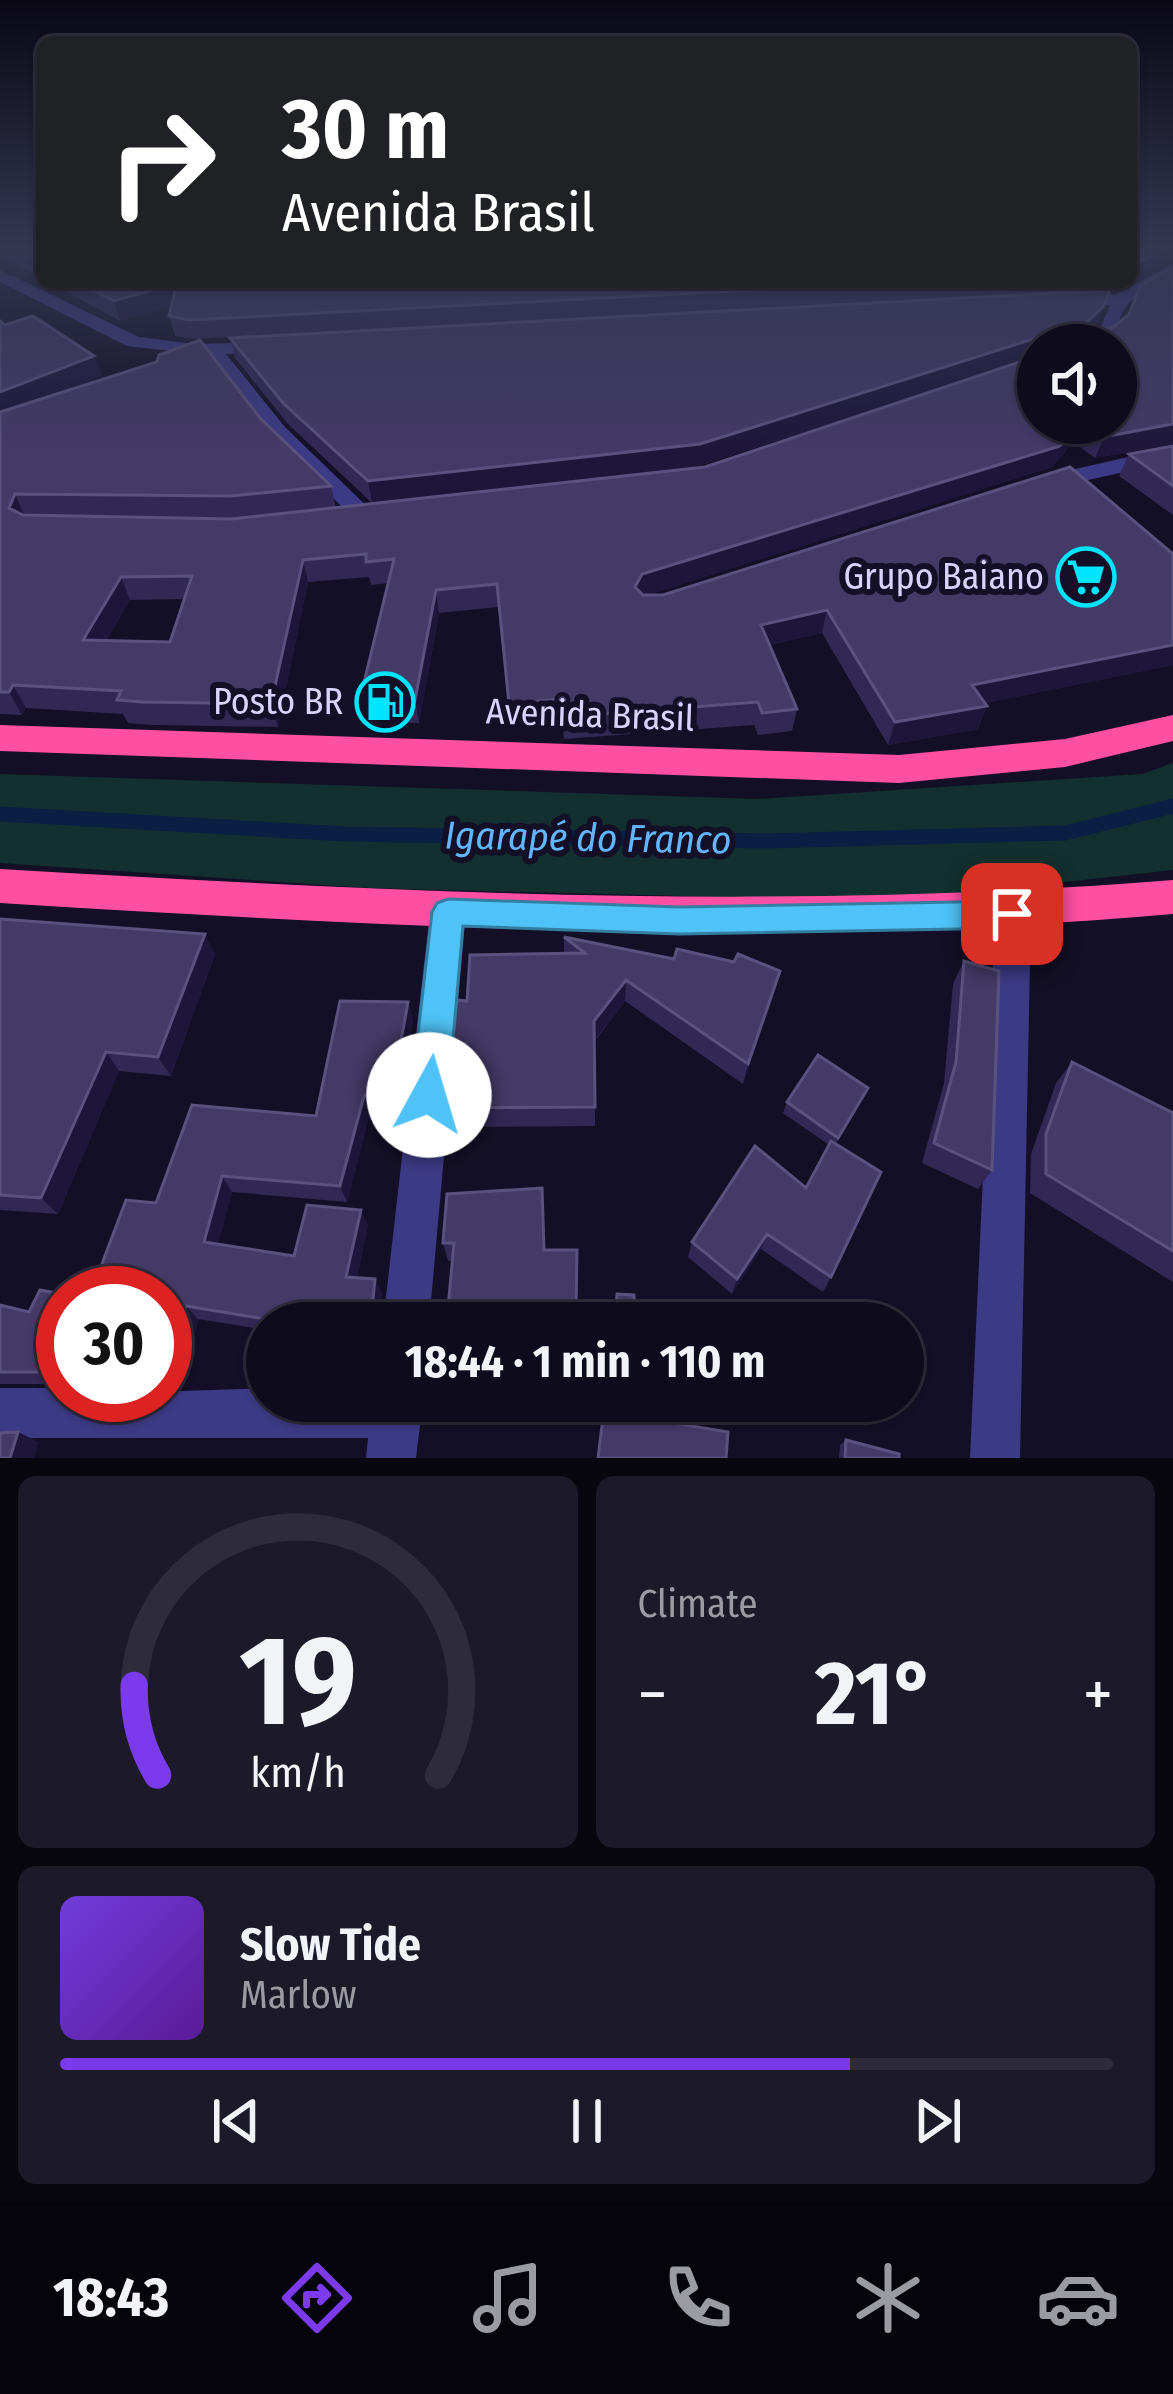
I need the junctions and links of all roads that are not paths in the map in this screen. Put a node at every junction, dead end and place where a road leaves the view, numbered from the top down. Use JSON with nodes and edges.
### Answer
{"nodes":[{"id":1,"x":76,"y":314,"type":"edge"},
{"id":2,"x":282,"y":345,"type":"edge"},
{"id":3,"x":203,"y":349,"type":"junction"},
{"id":4,"x":156,"y":369,"type":"edge"},
{"id":5,"x":1173,"y":454,"type":"edge"},
{"id":6,"x":1067,"y":476,"type":"junction"},
{"id":7,"x":1007,"y":494,"type":"edge"},
{"id":8,"x":1102,"y":502,"type":"edge"},
{"id":9,"x":323,"y":521,"type":"edge"},
{"id":10,"x":1173,"y":728,"type":"edge"},
{"id":11,"x":0,"y":738,"type":"edge"},
{"id":12,"x":0,"y":886,"type":"edge"},
{"id":13,"x":1173,"y":897,"type":"edge"},
{"id":14,"x":448,"y":912,"type":"junction"},
{"id":15,"x":1012,"y":914,"type":"junction"},
{"id":16,"x":408,"y":1302,"type":"edge"},
{"id":17,"x":0,"y":1413,"type":"edge"},
{"id":18,"x":395,"y":1424,"type":"edge"},
{"id":19,"x":995,"y":1458,"type":"edge"}],
"edges":[{"from":1,"to":3,"type":"street"},
{"from":2,"to":3,"type":"street"},
{"from":3,"to":4,"type":"street"},
{"from":3,"to":9,"type":"street"},
{"from":5,"to":6,"type":"street"},
{"from":6,"to":7,"type":"street"},
{"from":6,"to":8,"type":"street"},
{"from":10,"to":11,"type":"highway","name":"Avenida Brasil"},
{"from":12,"to":14,"type":"highway"},
{"from":13,"to":15,"type":"highway"},
{"from":14,"to":15,"type":"highway"},
{"from":14,"to":16,"type":"street"},
{"from":15,"to":19,"type":"street"},
{"from":17,"to":18,"type":"street"}]}
